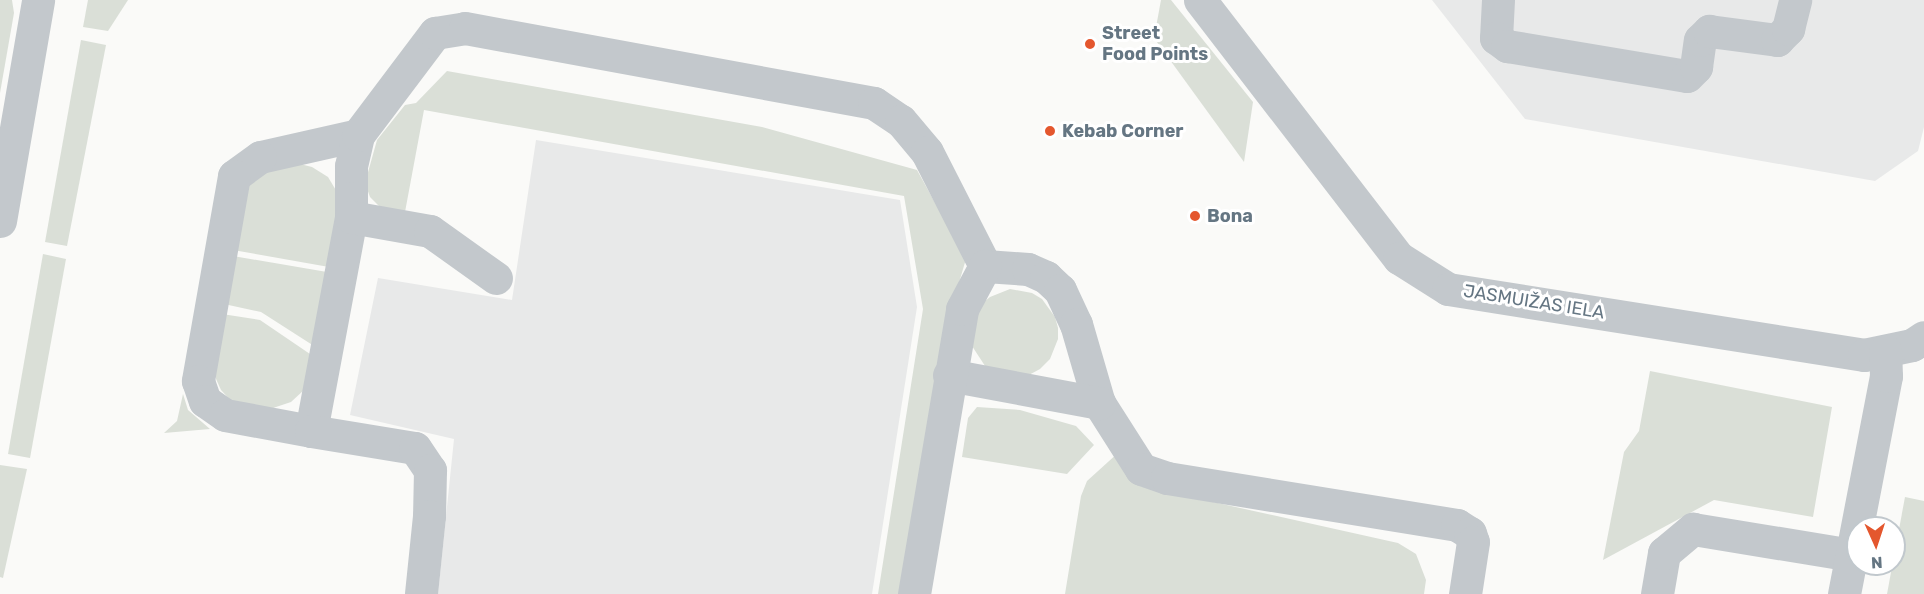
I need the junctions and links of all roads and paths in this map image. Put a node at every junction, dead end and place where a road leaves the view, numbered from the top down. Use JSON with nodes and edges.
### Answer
{"nodes":[{"id":1,"x":38,"y":0,"type":"edge"},
{"id":2,"x":1200,"y":0,"type":"edge"},
{"id":3,"x":1498,"y":0,"type":"edge"},
{"id":4,"x":1795,"y":0,"type":"edge"},
{"id":5,"x":358,"y":135,"type":"junction"},
{"id":6,"x":351,"y":217,"type":"junction"},
{"id":7,"x":0,"y":221,"type":"edge"},
{"id":8,"x":985,"y":266,"type":"junction"},
{"id":9,"x":496,"y":278,"type":"dead end"},
{"id":10,"x":1924,"y":337,"type":"edge"},
{"id":11,"x":1885,"y":351,"type":"junction"},
{"id":12,"x":949,"y":375,"type":"junction"},
{"id":13,"x":1099,"y":403,"type":"junction"},
{"id":14,"x":311,"y":431,"type":"junction"},
{"id":15,"x":1859,"y":516,"type":"edge"},
{"id":16,"x":1846,"y":554,"type":"edge"},
{"id":17,"x":1848,"y":576,"type":"edge"},
{"id":18,"x":421,"y":594,"type":"edge"},
{"id":19,"x":914,"y":594,"type":"edge"},
{"id":20,"x":1465,"y":594,"type":"edge"},
{"id":21,"x":1657,"y":594,"type":"edge"},
{"id":22,"x":1844,"y":594,"type":"edge"}],
"edges":[{"from":1,"to":7,"type":"street"},
{"from":2,"to":11,"type":"street","name":"JASMUIŽAS IELA"},
{"from":3,"to":4,"type":"street"},
{"from":5,"to":6,"type":"street"},
{"from":5,"to":8,"type":"street"},
{"from":5,"to":14,"type":"street"},
{"from":6,"to":9,"type":"street"},
{"from":6,"to":14,"type":"street"},
{"from":8,"to":12,"type":"street"},
{"from":8,"to":13,"type":"street"},
{"from":10,"to":11,"type":"street","name":"JASMUIŽAS IELA"},
{"from":11,"to":15,"type":"street"},
{"from":12,"to":13,"type":"street"},
{"from":12,"to":19,"type":"street"},
{"from":13,"to":20,"type":"street"},
{"from":14,"to":18,"type":"street"},
{"from":16,"to":21,"type":"street"},
{"from":17,"to":22,"type":"street"}]}
